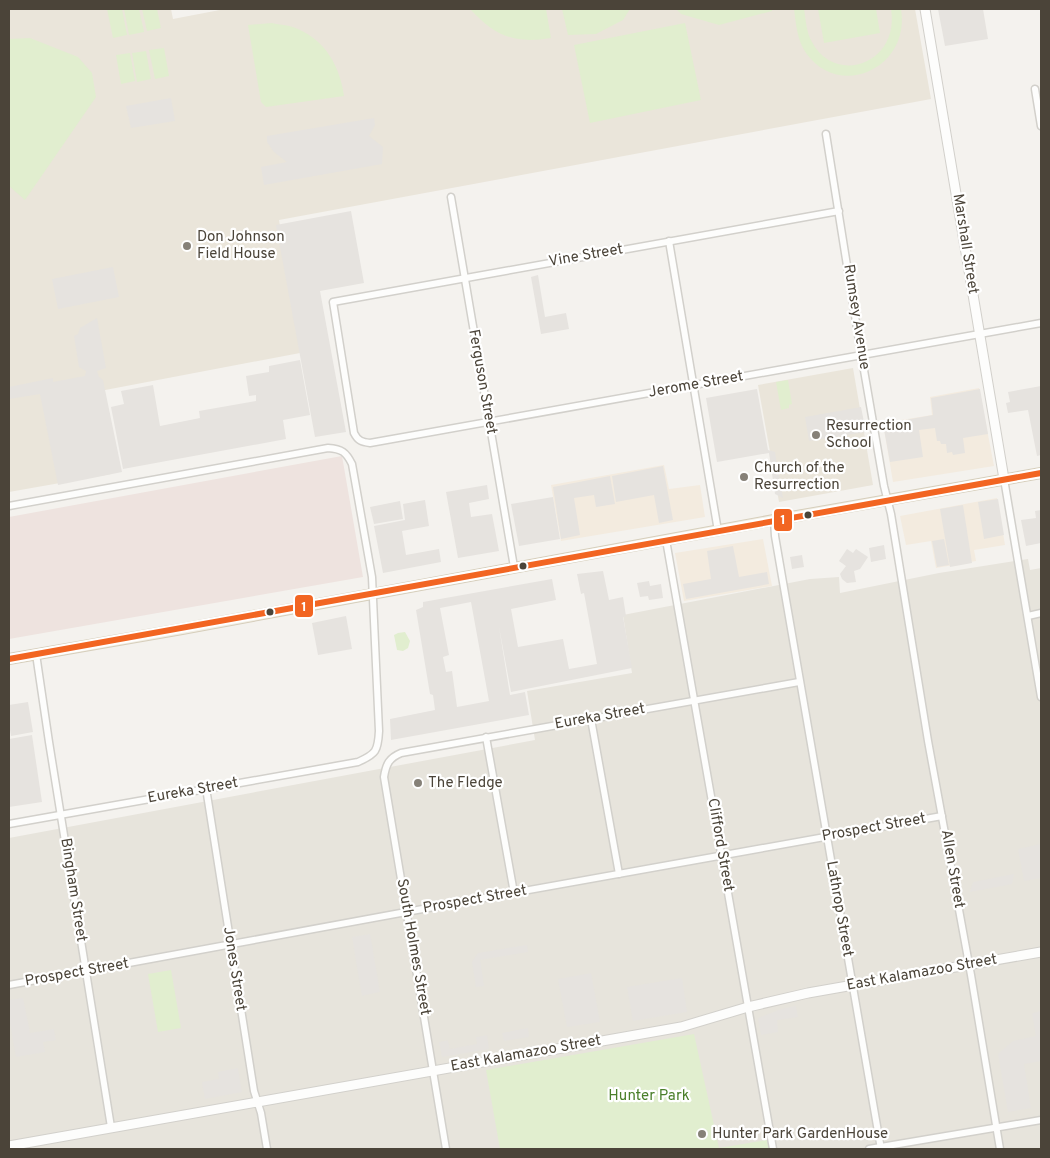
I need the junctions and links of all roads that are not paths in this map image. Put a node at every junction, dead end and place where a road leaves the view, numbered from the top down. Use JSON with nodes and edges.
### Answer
{"nodes":[{"id":1,"x":925,"y":9,"type":"edge"},
{"id":2,"x":1035,"y":89,"type":"dead end"},
{"id":3,"x":1041,"y":126,"type":"edge"},
{"id":4,"x":826,"y":134,"type":"dead end"},
{"id":5,"x":450,"y":197,"type":"dead end"},
{"id":6,"x":839,"y":211,"type":"junction"},
{"id":7,"x":670,"y":241,"type":"junction"},
{"id":8,"x":464,"y":278,"type":"junction"},
{"id":9,"x":1041,"y":323,"type":"edge"},
{"id":10,"x":980,"y":334,"type":"junction"},
{"id":11,"x":862,"y":355,"type":"junction"},
{"id":12,"x":694,"y":386,"type":"junction"},
{"id":13,"x":489,"y":422,"type":"junction"},
{"id":14,"x":354,"y":433,"type":"joint"},
{"id":15,"x":1041,"y":473,"type":"edge"},
{"id":16,"x":1004,"y":479,"type":"junction"},
{"id":17,"x":887,"y":500,"type":"junction"},
{"id":18,"x":9,"y":506,"type":"edge"},
{"id":19,"x":774,"y":520,"type":"junction"},
{"id":20,"x":718,"y":530,"type":"junction"},
{"id":21,"x":666,"y":540,"type":"junction"},
{"id":22,"x":514,"y":568,"type":"junction"},
{"id":23,"x":374,"y":594,"type":"junction"},
{"id":24,"x":1041,"y":613,"type":"edge"},
{"id":25,"x":1028,"y":616,"type":"junction"},
{"id":26,"x":36,"y":654,"type":"junction"},
{"id":27,"x":9,"y":659,"type":"edge"},
{"id":28,"x":799,"y":682,"type":"junction"},
{"id":29,"x":1041,"y":697,"type":"edge"},
{"id":30,"x":694,"y":700,"type":"junction"},
{"id":31,"x":591,"y":718,"type":"junction"},
{"id":32,"x":486,"y":737,"type":"junction"},
{"id":33,"x":401,"y":753,"type":"joint"},
{"id":34,"x":206,"y":788,"type":"junction"},
{"id":35,"x":61,"y":814,"type":"junction"},
{"id":36,"x":942,"y":816,"type":"junction"},
{"id":37,"x":9,"y":824,"type":"edge"},
{"id":38,"x":827,"y":836,"type":"junction"},
{"id":39,"x":722,"y":855,"type":"junction"},
{"id":40,"x":619,"y":874,"type":"junction"},
{"id":41,"x":514,"y":893,"type":"junction"},
{"id":42,"x":406,"y":912,"type":"junction"},
{"id":43,"x":230,"y":945,"type":"junction"},
{"id":44,"x":1041,"y":952,"type":"edge"},
{"id":45,"x":969,"y":965,"type":"junction"},
{"id":46,"x":86,"y":972,"type":"junction"},
{"id":47,"x":9,"y":985,"type":"edge"},
{"id":48,"x":852,"y":985,"type":"junction"},
{"id":49,"x":748,"y":1007,"type":"junction"},
{"id":50,"x":434,"y":1070,"type":"junction"},
{"id":51,"x":257,"y":1102,"type":"junction"},
{"id":52,"x":1041,"y":1120,"type":"edge"},
{"id":53,"x":111,"y":1127,"type":"junction"},
{"id":54,"x":996,"y":1128,"type":"junction"},
{"id":55,"x":9,"y":1146,"type":"edge"},
{"id":56,"x":881,"y":1148,"type":"edge"},
{"id":57,"x":267,"y":1149,"type":"edge"},
{"id":58,"x":446,"y":1149,"type":"edge"},
{"id":59,"x":774,"y":1149,"type":"edge"},
{"id":60,"x":868,"y":1149,"type":"edge"},
{"id":61,"x":1000,"y":1149,"type":"edge"}],
"edges":[{"from":1,"to":10,"type":"street","name":"Marshall Street"},
{"from":2,"to":3,"type":"street"},
{"from":4,"to":6,"type":"street","name":"Rumsey Avenue"},
{"from":5,"to":8,"type":"street","name":"Ferguson Street"},
{"from":6,"to":7,"type":"street","name":"Vine Street"},
{"from":6,"to":11,"type":"street","name":"Rumsey Avenue"},
{"from":7,"to":8,"type":"street","name":"Vine Street"},
{"from":7,"to":12,"type":"street"},
{"from":8,"to":13,"type":"street","name":"Ferguson Street"},
{"from":8,"to":14,"type":"street","name":"Vine Street"},
{"from":9,"to":10,"type":"street","name":"Jerome Street"},
{"from":10,"to":11,"type":"street","name":"Jerome Street"},
{"from":10,"to":16,"type":"street","name":"Marshall Street"},
{"from":11,"to":12,"type":"street","name":"Jerome Street"},
{"from":11,"to":17,"type":"street","name":"Rumsey Avenue"},
{"from":12,"to":13,"type":"street","name":"Jerome Street"},
{"from":12,"to":20,"type":"street"},
{"from":13,"to":14,"type":"street","name":"Jerome Street"},
{"from":13,"to":22,"type":"street","name":"Ferguson Street"},
{"from":15,"to":16,"type":"main road"},
{"from":16,"to":17,"type":"main road"},
{"from":16,"to":25,"type":"street"},
{"from":17,"to":19,"type":"main road"},
{"from":17,"to":36,"type":"street","name":"Allen Street"},
{"from":18,"to":23,"type":"street"},
{"from":19,"to":20,"type":"main road"},
{"from":19,"to":28,"type":"street","name":"Lathrop Street"},
{"from":20,"to":21,"type":"main road"},
{"from":21,"to":22,"type":"main road"},
{"from":21,"to":30,"type":"street","name":"Clifford Street"},
{"from":22,"to":23,"type":"main road"},
{"from":23,"to":26,"type":"main road"},
{"from":23,"to":34,"type":"street","name":"Eureka Street"},
{"from":24,"to":25,"type":"street"},
{"from":25,"to":29,"type":"street"},
{"from":26,"to":27,"type":"main road"},
{"from":26,"to":35,"type":"street","name":"Bingham Street"},
{"from":28,"to":30,"type":"street","name":"Eureka Street"},
{"from":28,"to":38,"type":"street","name":"Lathrop Street"},
{"from":30,"to":31,"type":"street","name":"Eureka Street"},
{"from":30,"to":39,"type":"street","name":"Clifford Street"},
{"from":31,"to":32,"type":"street","name":"Eureka Street"},
{"from":31,"to":40,"type":"street"},
{"from":32,"to":33,"type":"street","name":"Eureka Street"},
{"from":32,"to":41,"type":"street"},
{"from":33,"to":42,"type":"street","name":"South Holmes Street"},
{"from":34,"to":35,"type":"street","name":"Eureka Street"},
{"from":34,"to":43,"type":"street","name":"Jones Street"},
{"from":35,"to":37,"type":"street","name":"Eureka Street"},
{"from":35,"to":46,"type":"street","name":"Bingham Street"},
{"from":36,"to":38,"type":"street","name":"Prospect Street"},
{"from":36,"to":45,"type":"street","name":"Allen Street"},
{"from":38,"to":39,"type":"street","name":"Prospect Street"},
{"from":38,"to":48,"type":"street","name":"Lathrop Street"},
{"from":39,"to":40,"type":"street","name":"Prospect Street"},
{"from":39,"to":49,"type":"street","name":"Clifford Street"},
{"from":40,"to":41,"type":"street","name":"Prospect Street"},
{"from":41,"to":42,"type":"street","name":"Prospect Street"},
{"from":42,"to":43,"type":"street","name":"Prospect Street"},
{"from":42,"to":50,"type":"street","name":"South Holmes Street"},
{"from":43,"to":46,"type":"street","name":"Prospect Street"},
{"from":43,"to":51,"type":"street","name":"Jones Street"},
{"from":44,"to":45,"type":"street","name":"East Kalamazoo Street"},
{"from":45,"to":48,"type":"street","name":"East Kalamazoo Street"},
{"from":45,"to":54,"type":"street","name":"Allen Street"},
{"from":46,"to":47,"type":"street","name":"Prospect Street"},
{"from":46,"to":53,"type":"street","name":"Bingham Street"},
{"from":48,"to":49,"type":"street","name":"East Kalamazoo Street"},
{"from":48,"to":56,"type":"street","name":"Lathrop Street"},
{"from":49,"to":50,"type":"street","name":"East Kalamazoo Street"},
{"from":49,"to":59,"type":"street","name":"Clifford Street"},
{"from":50,"to":51,"type":"street","name":"East Kalamazoo Street"},
{"from":50,"to":58,"type":"street","name":"South Holmes Street"},
{"from":51,"to":53,"type":"street","name":"East Kalamazoo Street"},
{"from":51,"to":57,"type":"street","name":"Jones Street"},
{"from":52,"to":54,"type":"street"},
{"from":53,"to":55,"type":"street","name":"East Kalamazoo Street"},
{"from":54,"to":56,"type":"street"},
{"from":54,"to":61,"type":"street","name":"Allen Street"},
{"from":56,"to":60,"type":"street"}]}
